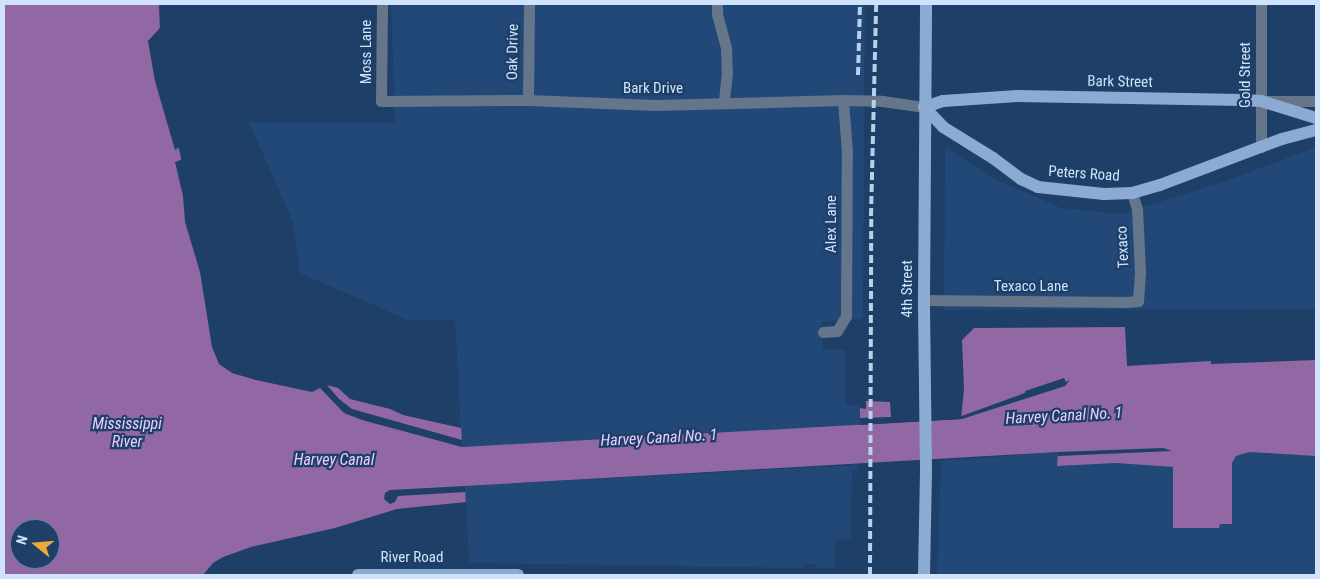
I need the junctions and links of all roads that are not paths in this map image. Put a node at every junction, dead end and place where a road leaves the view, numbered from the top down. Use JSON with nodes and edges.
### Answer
{"nodes":[{"id":1,"x":382,"y":4,"type":"edge"},
{"id":2,"x":529,"y":4,"type":"edge"},
{"id":3,"x":717,"y":4,"type":"edge"},
{"id":4,"x":926,"y":4,"type":"edge"},
{"id":5,"x":1261,"y":4,"type":"edge"},
{"id":6,"x":528,"y":100,"type":"junction"},
{"id":7,"x":843,"y":100,"type":"junction"},
{"id":8,"x":382,"y":101,"type":"joint"},
{"id":9,"x":1316,"y":101,"type":"edge"},
{"id":10,"x":1261,"y":102,"type":"junction"},
{"id":11,"x":724,"y":103,"type":"junction"},
{"id":12,"x":924,"y":107,"type":"junction"},
{"id":13,"x":1316,"y":118,"type":"edge"},
{"id":14,"x":1316,"y":130,"type":"edge"},
{"id":15,"x":1261,"y":147,"type":"junction"},
{"id":16,"x":1132,"y":193,"type":"junction"},
{"id":17,"x":924,"y":300,"type":"junction"},
{"id":18,"x":1138,"y":301,"type":"joint"},
{"id":19,"x":823,"y":332,"type":"dead end"},
{"id":20,"x":467,"y":574,"type":"edge"},
{"id":21,"x":358,"y":575,"type":"edge"},
{"id":22,"x":518,"y":575,"type":"edge"},
{"id":23,"x":924,"y":575,"type":"edge"}],
"edges":[{"from":1,"to":8,"type":"street","name":"Moss Lane"},
{"from":2,"to":6,"type":"street","name":"Oak Drive"},
{"from":3,"to":11,"type":"street"},
{"from":4,"to":12,"type":"main road","name":"4th Street"},
{"from":5,"to":10,"type":"street","name":"Gold Street"},
{"from":6,"to":8,"type":"street","name":"Bark Drive"},
{"from":6,"to":11,"type":"street","name":"Bark Drive"},
{"from":7,"to":11,"type":"street","name":"Bark Drive"},
{"from":7,"to":12,"type":"street","name":"Bark Drive"},
{"from":7,"to":19,"type":"street","name":"Alex Lane"},
{"from":9,"to":10,"type":"street","name":"Bark Street"},
{"from":10,"to":12,"type":"main road","name":"Bark Street"},
{"from":10,"to":13,"type":"main road"},
{"from":10,"to":15,"type":"street","name":"Gold Street"},
{"from":12,"to":16,"type":"main road","name":"Peters Road"},
{"from":12,"to":17,"type":"main road","name":"4th Street"},
{"from":14,"to":15,"type":"main road","name":"Peters Road"},
{"from":15,"to":16,"type":"main road","name":"Peters Road"},
{"from":16,"to":18,"type":"street","name":"Texaco"},
{"from":17,"to":18,"type":"street","name":"Texaco Lane"},
{"from":17,"to":23,"type":"main road","name":"4th Street"},
{"from":20,"to":21,"type":"main road","name":"River Road"},
{"from":20,"to":22,"type":"main road","name":"River Road"}]}
